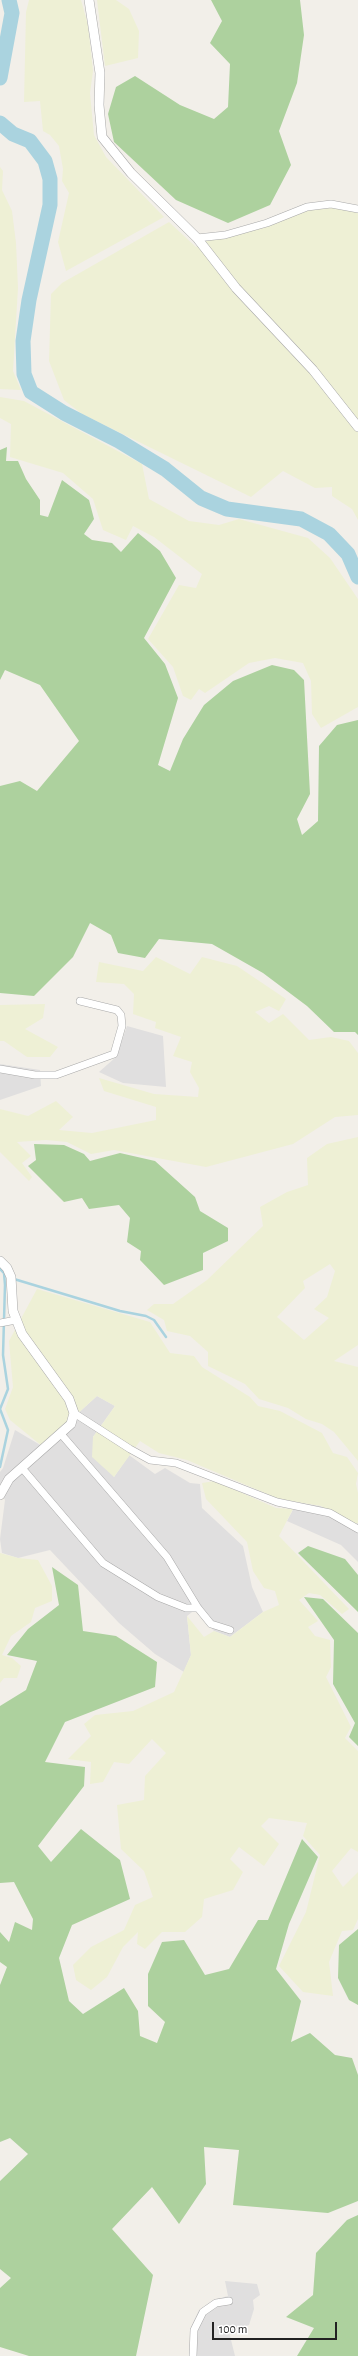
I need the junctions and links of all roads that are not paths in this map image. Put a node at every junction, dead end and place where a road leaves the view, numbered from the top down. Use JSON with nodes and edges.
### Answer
{"nodes":[{"id":1,"x":89,"y":0,"type":"edge"},
{"id":2,"x":358,"y":209,"type":"edge"},
{"id":3,"x":197,"y":238,"type":"junction"},
{"id":4,"x":358,"y":427,"type":"edge"},
{"id":5,"x":80,"y":1001,"type":"dead end"},
{"id":6,"x":0,"y":1069,"type":"edge"},
{"id":7,"x":0,"y":1261,"type":"edge"},
{"id":8,"x":16,"y":1320,"type":"junction"},
{"id":9,"x":0,"y":1323,"type":"edge"},
{"id":10,"x":74,"y":1413,"type":"junction"},
{"id":11,"x":62,"y":1434,"type":"junction"},
{"id":12,"x":22,"y":1468,"type":"junction"},
{"id":13,"x":0,"y":1495,"type":"edge"},
{"id":14,"x":358,"y":1529,"type":"edge"},
{"id":15,"x":198,"y":1608,"type":"junction"},
{"id":16,"x":230,"y":1630,"type":"dead end"},
{"id":17,"x":229,"y":2301,"type":"dead end"},
{"id":18,"x":193,"y":2356,"type":"edge"}],
"edges":[{"from":1,"to":3,"type":"street"},
{"from":2,"to":3,"type":"street"},
{"from":3,"to":4,"type":"street"},
{"from":5,"to":6,"type":"street"},
{"from":7,"to":8,"type":"street"},
{"from":8,"to":9,"type":"street"},
{"from":8,"to":10,"type":"street"},
{"from":10,"to":11,"type":"street"},
{"from":10,"to":14,"type":"street"},
{"from":11,"to":12,"type":"street"},
{"from":11,"to":15,"type":"street"},
{"from":12,"to":13,"type":"street"},
{"from":12,"to":15,"type":"street"},
{"from":15,"to":16,"type":"street"},
{"from":17,"to":18,"type":"street"}]}
